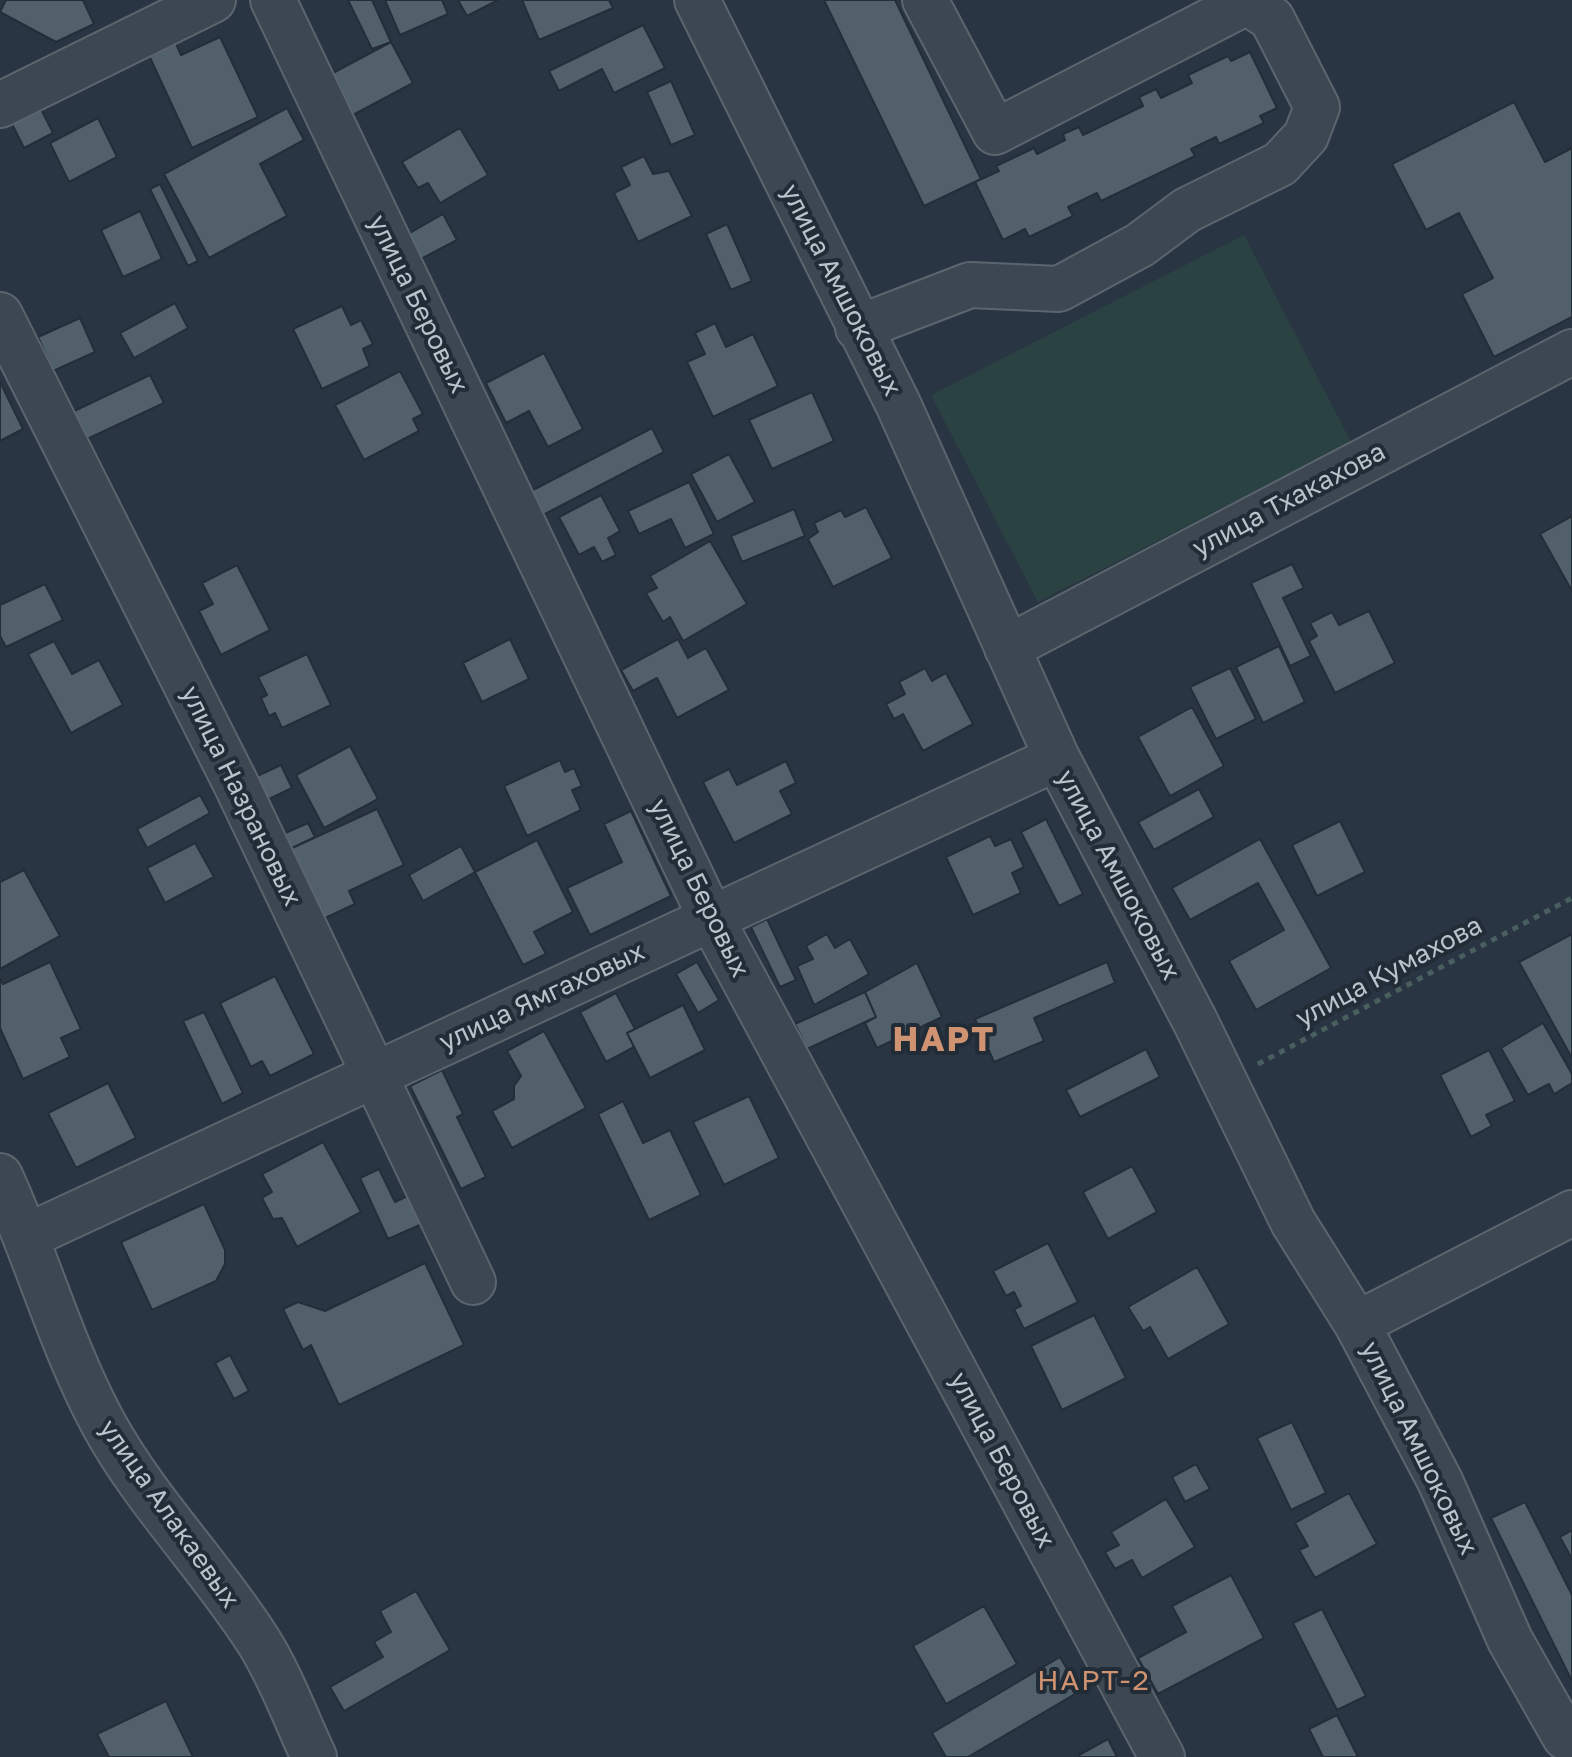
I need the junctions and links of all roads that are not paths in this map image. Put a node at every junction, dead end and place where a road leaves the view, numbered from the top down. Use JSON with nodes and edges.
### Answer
{"nodes":[{"id":1,"x":213,"y":0,"type":"edge"},
{"id":2,"x":273,"y":0,"type":"edge"},
{"id":3,"x":697,"y":0,"type":"edge"},
{"id":4,"x":925,"y":0,"type":"edge"},
{"id":5,"x":0,"y":105,"type":"edge"},
{"id":6,"x":0,"y":315,"type":"edge"},
{"id":7,"x":858,"y":328,"type":"junction"},
{"id":8,"x":1572,"y":352,"type":"edge"},
{"id":9,"x":1007,"y":648,"type":"junction"},
{"id":10,"x":1057,"y":758,"type":"junction"},
{"id":11,"x":711,"y":918,"type":"junction"},
{"id":12,"x":373,"y":1077,"type":"junction"},
{"id":13,"x":0,"y":1176,"type":"edge"},
{"id":14,"x":1572,"y":1213,"type":"edge"},
{"id":15,"x":28,"y":1236,"type":"junction"},
{"id":16,"x":473,"y":1282,"type":"dead end"},
{"id":17,"x":1357,"y":1324,"type":"junction"},
{"id":18,"x":1568,"y":1738,"type":"edge"},
{"id":19,"x":314,"y":1757,"type":"edge"},
{"id":20,"x":1162,"y":1757,"type":"edge"}],
"edges":[{"from":1,"to":5,"type":"street"},
{"from":2,"to":11,"type":"street","name":"улица Беровых"},
{"from":3,"to":7,"type":"street","name":"улица Амшоковых"},
{"from":4,"to":7,"type":"street"},
{"from":6,"to":12,"type":"street","name":"улица Назрановых"},
{"from":7,"to":9,"type":"street","name":"улица Амшоковых"},
{"from":8,"to":9,"type":"street","name":"улица Тхакахова"},
{"from":9,"to":10,"type":"street","name":"улица Амшоковых"},
{"from":10,"to":11,"type":"street","name":"улица Ямгаховых"},
{"from":10,"to":17,"type":"street","name":"улица Амшоковых"},
{"from":11,"to":12,"type":"street","name":"улица Ямгаховых"},
{"from":11,"to":20,"type":"street","name":"улица Беровых"},
{"from":12,"to":15,"type":"street","name":"улица Ямгаховых"},
{"from":12,"to":16,"type":"street","name":"улица Назрановых"},
{"from":13,"to":15,"type":"street","name":"улица Алакаевых"},
{"from":14,"to":17,"type":"street"},
{"from":15,"to":19,"type":"street","name":"улица Алакаевых"},
{"from":17,"to":18,"type":"street","name":"улица Амшоковых"}]}
